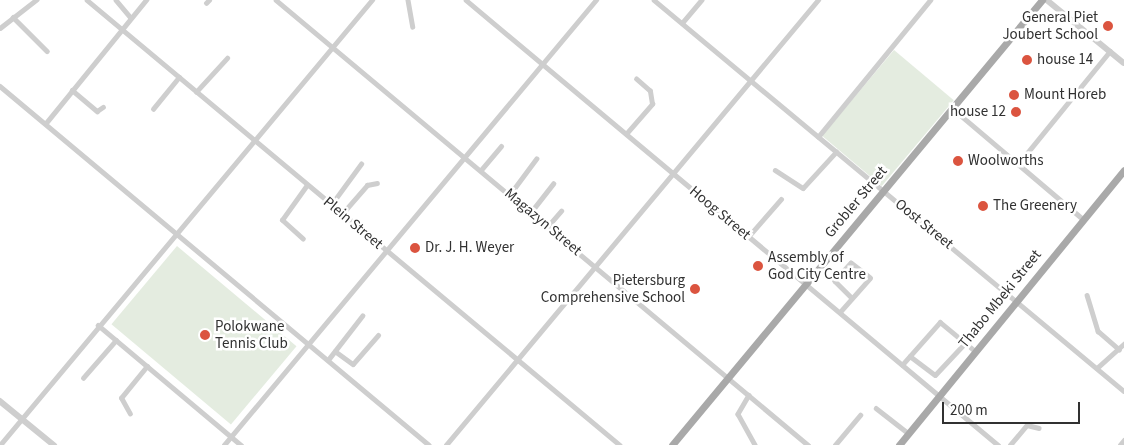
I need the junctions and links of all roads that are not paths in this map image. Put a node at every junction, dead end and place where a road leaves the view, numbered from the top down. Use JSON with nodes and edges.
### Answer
{"nodes":[{"id":1,"x":36,"y":0,"type":"edge"},
{"id":2,"x":87,"y":0,"type":"edge"},
{"id":3,"x":116,"y":0,"type":"edge"},
{"id":4,"x":146,"y":0,"type":"edge"},
{"id":5,"x":276,"y":0,"type":"edge"},
{"id":6,"x":372,"y":0,"type":"edge"},
{"id":7,"x":408,"y":0,"type":"edge"},
{"id":8,"x":466,"y":0,"type":"edge"},
{"id":9,"x":596,"y":0,"type":"edge"},
{"id":10,"x":654,"y":0,"type":"edge"},
{"id":11,"x":701,"y":0,"type":"edge"},
{"id":12,"x":818,"y":0,"type":"edge"},
{"id":13,"x":930,"y":0,"type":"edge"},
{"id":14,"x":1042,"y":0,"type":"edge"},
{"id":15,"x":1047,"y":0,"type":"edge"},
{"id":16,"x":14,"y":17,"type":"junction"},
{"id":17,"x":130,"y":18,"type":"junction"},
{"id":18,"x":682,"y":23,"type":"junction"},
{"id":19,"x":413,"y":27,"type":"dead end"},
{"id":20,"x":0,"y":28,"type":"edge"},
{"id":21,"x":122,"y":28,"type":"junction"},
{"id":22,"x":333,"y":46,"type":"junction"},
{"id":23,"x":48,"y":51,"type":"dead end"},
{"id":24,"x":1110,"y":51,"type":"junction"},
{"id":25,"x":227,"y":58,"type":"dead end"},
{"id":26,"x":1124,"y":64,"type":"edge"},
{"id":27,"x":543,"y":65,"type":"junction"},
{"id":28,"x":179,"y":77,"type":"junction"},
{"id":29,"x":636,"y":79,"type":"dead end"},
{"id":30,"x":751,"y":81,"type":"junction"},
{"id":31,"x":0,"y":86,"type":"edge"},
{"id":32,"x":72,"y":90,"type":"junction"},
{"id":33,"x":196,"y":92,"type":"junction"},
{"id":34,"x":103,"y":107,"type":"dead end"},
{"id":35,"x":952,"y":108,"type":"junction"},
{"id":36,"x":152,"y":109,"type":"dead end"},
{"id":37,"x":46,"y":123,"type":"junction"},
{"id":38,"x":626,"y":134,"type":"junction"},
{"id":39,"x":818,"y":137,"type":"junction"},
{"id":40,"x":255,"y":141,"type":"junction"},
{"id":41,"x":501,"y":146,"type":"dead end"},
{"id":42,"x":836,"y":152,"type":"junction"},
{"id":43,"x":465,"y":156,"type":"junction"},
{"id":44,"x":536,"y":159,"type":"dead end"},
{"id":45,"x":1019,"y":163,"type":"junction"},
{"id":46,"x":361,"y":164,"type":"dead end"},
{"id":47,"x":481,"y":170,"type":"junction"},
{"id":48,"x":774,"y":170,"type":"dead end"},
{"id":49,"x":1124,"y":170,"type":"edge"},
{"id":50,"x":672,"y":173,"type":"junction"},
{"id":51,"x":377,"y":183,"type":"dead end"},
{"id":52,"x":553,"y":184,"type":"dead end"},
{"id":53,"x":307,"y":185,"type":"junction"},
{"id":54,"x":884,"y":191,"type":"junction"},
{"id":55,"x":510,"y":194,"type":"junction"},
{"id":56,"x":781,"y":199,"type":"dead end"},
{"id":57,"x":331,"y":205,"type":"junction"},
{"id":58,"x":561,"y":210,"type":"dead end"},
{"id":59,"x":531,"y":212,"type":"junction"},
{"id":60,"x":342,"y":214,"type":"junction"},
{"id":61,"x":1083,"y":219,"type":"junction"},
{"id":62,"x":548,"y":226,"type":"junction"},
{"id":63,"x":176,"y":234,"type":"junction"},
{"id":64,"x":748,"y":238,"type":"junction"},
{"id":65,"x":303,"y":239,"type":"dead end"},
{"id":66,"x":385,"y":250,"type":"junction"},
{"id":67,"x":596,"y":266,"type":"junction"},
{"id":68,"x":805,"y":285,"type":"junction"},
{"id":69,"x":1086,"y":295,"type":"dead end"},
{"id":70,"x":851,"y":296,"type":"junction"},
{"id":71,"x":1016,"y":301,"type":"junction"},
{"id":72,"x":840,"y":312,"type":"junction"},
{"id":73,"x":362,"y":316,"type":"dead end"},
{"id":74,"x":98,"y":325,"type":"junction"},
{"id":75,"x":378,"y":335,"type":"dead end"},
{"id":76,"x":116,"y":340,"type":"junction"},
{"id":77,"x":964,"y":343,"type":"junction"},
{"id":78,"x":308,"y":344,"type":"junction"},
{"id":79,"x":1124,"y":344,"type":"edge"},
{"id":80,"x":1119,"y":349,"type":"junction"},
{"id":81,"x":335,"y":351,"type":"junction"},
{"id":82,"x":975,"y":352,"type":"junction"},
{"id":83,"x":910,"y":356,"type":"junction"},
{"id":84,"x":517,"y":359,"type":"junction"},
{"id":85,"x":328,"y":360,"type":"junction"},
{"id":86,"x":902,"y":365,"type":"junction"},
{"id":87,"x":147,"y":366,"type":"junction"},
{"id":88,"x":1097,"y":368,"type":"junction"},
{"id":89,"x":83,"y":378,"type":"dead end"},
{"id":90,"x":729,"y":378,"type":"junction"},
{"id":91,"x":1124,"y":391,"type":"edge"},
{"id":92,"x":749,"y":395,"type":"junction"},
{"id":93,"x":939,"y":395,"type":"junction"},
{"id":94,"x":0,"y":400,"type":"edge"},
{"id":95,"x":876,"y":408,"type":"dead end"},
{"id":96,"x":130,"y":414,"type":"dead end"},
{"id":97,"x":860,"y":415,"type":"dead end"},
{"id":98,"x":22,"y":418,"type":"junction"},
{"id":99,"x":1039,"y":428,"type":"dead end"},
{"id":100,"x":908,"y":433,"type":"junction"},
{"id":101,"x":231,"y":437,"type":"junction"},
{"id":102,"x":1124,"y":440,"type":"edge"},
{"id":103,"x":0,"y":445,"type":"edge"},
{"id":104,"x":54,"y":445,"type":"edge"},
{"id":105,"x":224,"y":445,"type":"edge"},
{"id":106,"x":241,"y":445,"type":"edge"},
{"id":107,"x":429,"y":445,"type":"edge"},
{"id":108,"x":446,"y":445,"type":"edge"},
{"id":109,"x":620,"y":445,"type":"edge"},
{"id":110,"x":672,"y":445,"type":"edge"},
{"id":111,"x":755,"y":445,"type":"edge"},
{"id":112,"x":808,"y":445,"type":"edge"},
{"id":113,"x":835,"y":445,"type":"edge"},
{"id":114,"x":898,"y":445,"type":"edge"},
{"id":115,"x":998,"y":445,"type":"edge"},
{"id":116,"x":1010,"y":445,"type":"edge"},
{"id":117,"x":1120,"y":445,"type":"edge"}],
"edges":[{"from":1,"to":16,"type":"street"},
{"from":2,"to":21,"type":"street","name":"Plein Street"},
{"from":3,"to":17,"type":"street"},
{"from":4,"to":17,"type":"street"},
{"from":5,"to":22,"type":"street","name":"Magazyn Street"},
{"from":6,"to":22,"type":"street"},
{"from":7,"to":19,"type":"street"},
{"from":8,"to":27,"type":"street","name":"Hoog Street"},
{"from":9,"to":27,"type":"street"},
{"from":10,"to":18,"type":"street","name":"Oost Street"},
{"from":11,"to":18,"type":"street"},
{"from":12,"to":30,"type":"street"},
{"from":13,"to":39,"type":"street"},
{"from":14,"to":35,"type":"main road","name":"Grobler Street"},
{"from":15,"to":24,"type":"street"},
{"from":16,"to":20,"type":"street"},
{"from":16,"to":23,"type":"street"},
{"from":17,"to":21,"type":"street"},
{"from":18,"to":30,"type":"street","name":"Oost Street"},
{"from":21,"to":28,"type":"street","name":"Plein Street"},
{"from":21,"to":32,"type":"street"},
{"from":22,"to":40,"type":"street"},
{"from":22,"to":43,"type":"street","name":"Magazyn Street"},
{"from":24,"to":26,"type":"street"},
{"from":24,"to":45,"type":"street"},
{"from":25,"to":33,"type":"street"},
{"from":27,"to":38,"type":"street","name":"Hoog Street"},
{"from":27,"to":43,"type":"street"},
{"from":28,"to":33,"type":"street","name":"Plein Street"},
{"from":28,"to":36,"type":"street"},
{"from":29,"to":38,"type":"street"},
{"from":30,"to":39,"type":"street","name":"Oost Street"},
{"from":30,"to":50,"type":"street"},
{"from":31,"to":37,"type":"street"},
{"from":32,"to":34,"type":"street"},
{"from":32,"to":37,"type":"street"},
{"from":33,"to":40,"type":"street","name":"Plein Street"},
{"from":35,"to":45,"type":"street"},
{"from":35,"to":54,"type":"main road","name":"Grobler Street"},
{"from":37,"to":63,"type":"street"},
{"from":38,"to":50,"type":"street","name":"Hoog Street"},
{"from":39,"to":42,"type":"street","name":"Oost Street"},
{"from":40,"to":53,"type":"street","name":"Plein Street"},
{"from":40,"to":63,"type":"street"},
{"from":41,"to":47,"type":"street"},
{"from":42,"to":48,"type":"street"},
{"from":42,"to":54,"type":"street","name":"Oost Street"},
{"from":43,"to":47,"type":"street","name":"Magazyn Street"},
{"from":43,"to":66,"type":"street"},
{"from":44,"to":55,"type":"street"},
{"from":45,"to":61,"type":"street"},
{"from":46,"to":57,"type":"street"},
{"from":47,"to":55,"type":"street","name":"Magazyn Street"},
{"from":49,"to":61,"type":"main road","name":"Thabo Mbeki Street"},
{"from":50,"to":64,"type":"street","name":"Hoog Street"},
{"from":50,"to":67,"type":"street"},
{"from":51,"to":60,"type":"street"},
{"from":52,"to":59,"type":"street"},
{"from":53,"to":57,"type":"street","name":"Plein Street"},
{"from":53,"to":65,"type":"street"},
{"from":54,"to":68,"type":"main road","name":"Grobler Street"},
{"from":54,"to":71,"type":"street","name":"Oost Street"},
{"from":55,"to":59,"type":"street","name":"Magazyn Street"},
{"from":56,"to":64,"type":"street"},
{"from":57,"to":60,"type":"street","name":"Plein Street"},
{"from":58,"to":62,"type":"street"},
{"from":59,"to":62,"type":"street","name":"Magazyn Street"},
{"from":60,"to":66,"type":"street","name":"Plein Street"},
{"from":61,"to":71,"type":"main road","name":"Thabo Mbeki Street"},
{"from":62,"to":67,"type":"street","name":"Magazyn Street"},
{"from":63,"to":74,"type":"street"},
{"from":63,"to":78,"type":"street"},
{"from":64,"to":68,"type":"street","name":"Hoog Street"},
{"from":66,"to":78,"type":"street"},
{"from":66,"to":84,"type":"street","name":"Plein Street"},
{"from":67,"to":84,"type":"street"},
{"from":67,"to":90,"type":"street","name":"Magazyn Street"},
{"from":68,"to":72,"type":"street","name":"Hoog Street"},
{"from":68,"to":90,"type":"main road","name":"Grobler Street"},
{"from":69,"to":80,"type":"street"},
{"from":70,"to":70,"type":"street"},
{"from":70,"to":72,"type":"street"},
{"from":71,"to":82,"type":"main road","name":"Thabo Mbeki Street"},
{"from":71,"to":88,"type":"street","name":"Oost Street"},
{"from":72,"to":86,"type":"street","name":"Hoog Street"},
{"from":73,"to":81,"type":"street"},
{"from":74,"to":76,"type":"street"},
{"from":74,"to":98,"type":"street"},
{"from":75,"to":81,"type":"street"},
{"from":76,"to":87,"type":"street"},
{"from":76,"to":89,"type":"street"},
{"from":77,"to":82,"type":"street"},
{"from":77,"to":83,"type":"street"},
{"from":77,"to":83,"type":"street"},
{"from":78,"to":85,"type":"street"},
{"from":78,"to":101,"type":"street"},
{"from":79,"to":80,"type":"street"},
{"from":80,"to":88,"type":"street"},
{"from":81,"to":85,"type":"street"},
{"from":82,"to":93,"type":"main road","name":"Thabo Mbeki Street"},
{"from":83,"to":86,"type":"street"},
{"from":84,"to":108,"type":"street"},
{"from":84,"to":109,"type":"street","name":"Plein Street"},
{"from":85,"to":107,"type":"street"},
{"from":86,"to":93,"type":"street","name":"Hoog Street"},
{"from":87,"to":96,"type":"street"},
{"from":87,"to":101,"type":"street"},
{"from":88,"to":91,"type":"street","name":"Oost Street"},
{"from":90,"to":92,"type":"street","name":"Magazyn Street"},
{"from":90,"to":110,"type":"main road","name":"Grobler Street"},
{"from":92,"to":111,"type":"street"},
{"from":92,"to":112,"type":"street","name":"Magazyn Street"},
{"from":93,"to":100,"type":"main road","name":"Thabo Mbeki Street"},
{"from":93,"to":115,"type":"street","name":"Hoog Street"},
{"from":94,"to":98,"type":"street"},
{"from":95,"to":100,"type":"street"},
{"from":97,"to":113,"type":"street"},
{"from":98,"to":103,"type":"street"},
{"from":98,"to":104,"type":"street"},
{"from":99,"to":116,"type":"street"},
{"from":100,"to":114,"type":"main road","name":"Thabo Mbeki Street"},
{"from":101,"to":105,"type":"street"},
{"from":101,"to":106,"type":"street"},
{"from":102,"to":117,"type":"street"}]}
